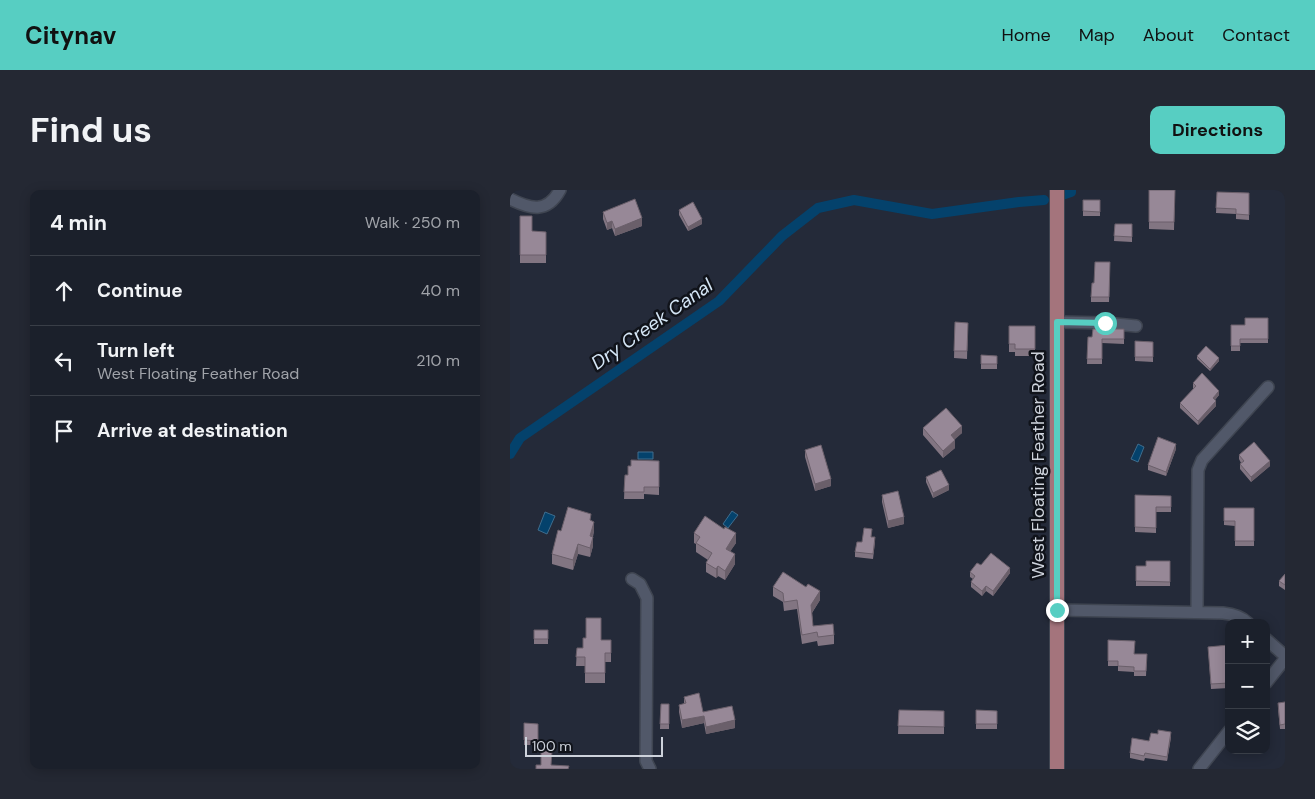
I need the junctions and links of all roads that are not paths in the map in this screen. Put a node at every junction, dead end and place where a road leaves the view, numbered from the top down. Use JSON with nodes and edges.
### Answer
{"nodes":[{"id":1,"x":560,"y":190,"type":"edge"},
{"id":2,"x":1057,"y":190,"type":"edge"},
{"id":3,"x":510,"y":199,"type":"edge"},
{"id":4,"x":1057,"y":322,"type":"junction"},
{"id":5,"x":1136,"y":326,"type":"dead end"},
{"id":6,"x":1268,"y":388,"type":"dead end"},
{"id":7,"x":632,"y":579,"type":"dead end"},
{"id":8,"x":1057,"y":610,"type":"junction"},
{"id":9,"x":1197,"y":612,"type":"junction"},
{"id":10,"x":1244,"y":619,"type":"edge"},
{"id":11,"x":1270,"y":643,"type":"edge"},
{"id":12,"x":1285,"y":656,"type":"edge"},
{"id":13,"x":1285,"y":660,"type":"edge"},
{"id":14,"x":1270,"y":678,"type":"edge"},
{"id":15,"x":1225,"y":736,"type":"edge"},
{"id":16,"x":645,"y":766,"type":"edge"},
{"id":17,"x":1057,"y":769,"type":"edge"},
{"id":18,"x":1199,"y":769,"type":"edge"}],
"edges":[{"from":1,"to":3,"type":"street"},
{"from":2,"to":4,"type":"main road","name":"West Floating Feather Road"},
{"from":4,"to":5,"type":"street"},
{"from":4,"to":8,"type":"main road","name":"West Floating Feather Road"},
{"from":6,"to":9,"type":"street"},
{"from":7,"to":16,"type":"street"},
{"from":8,"to":9,"type":"street"},
{"from":8,"to":17,"type":"main road","name":"West Floating Feather Road"},
{"from":9,"to":10,"type":"street"},
{"from":11,"to":12,"type":"street"},
{"from":13,"to":14,"type":"street"},
{"from":15,"to":18,"type":"street"}]}
